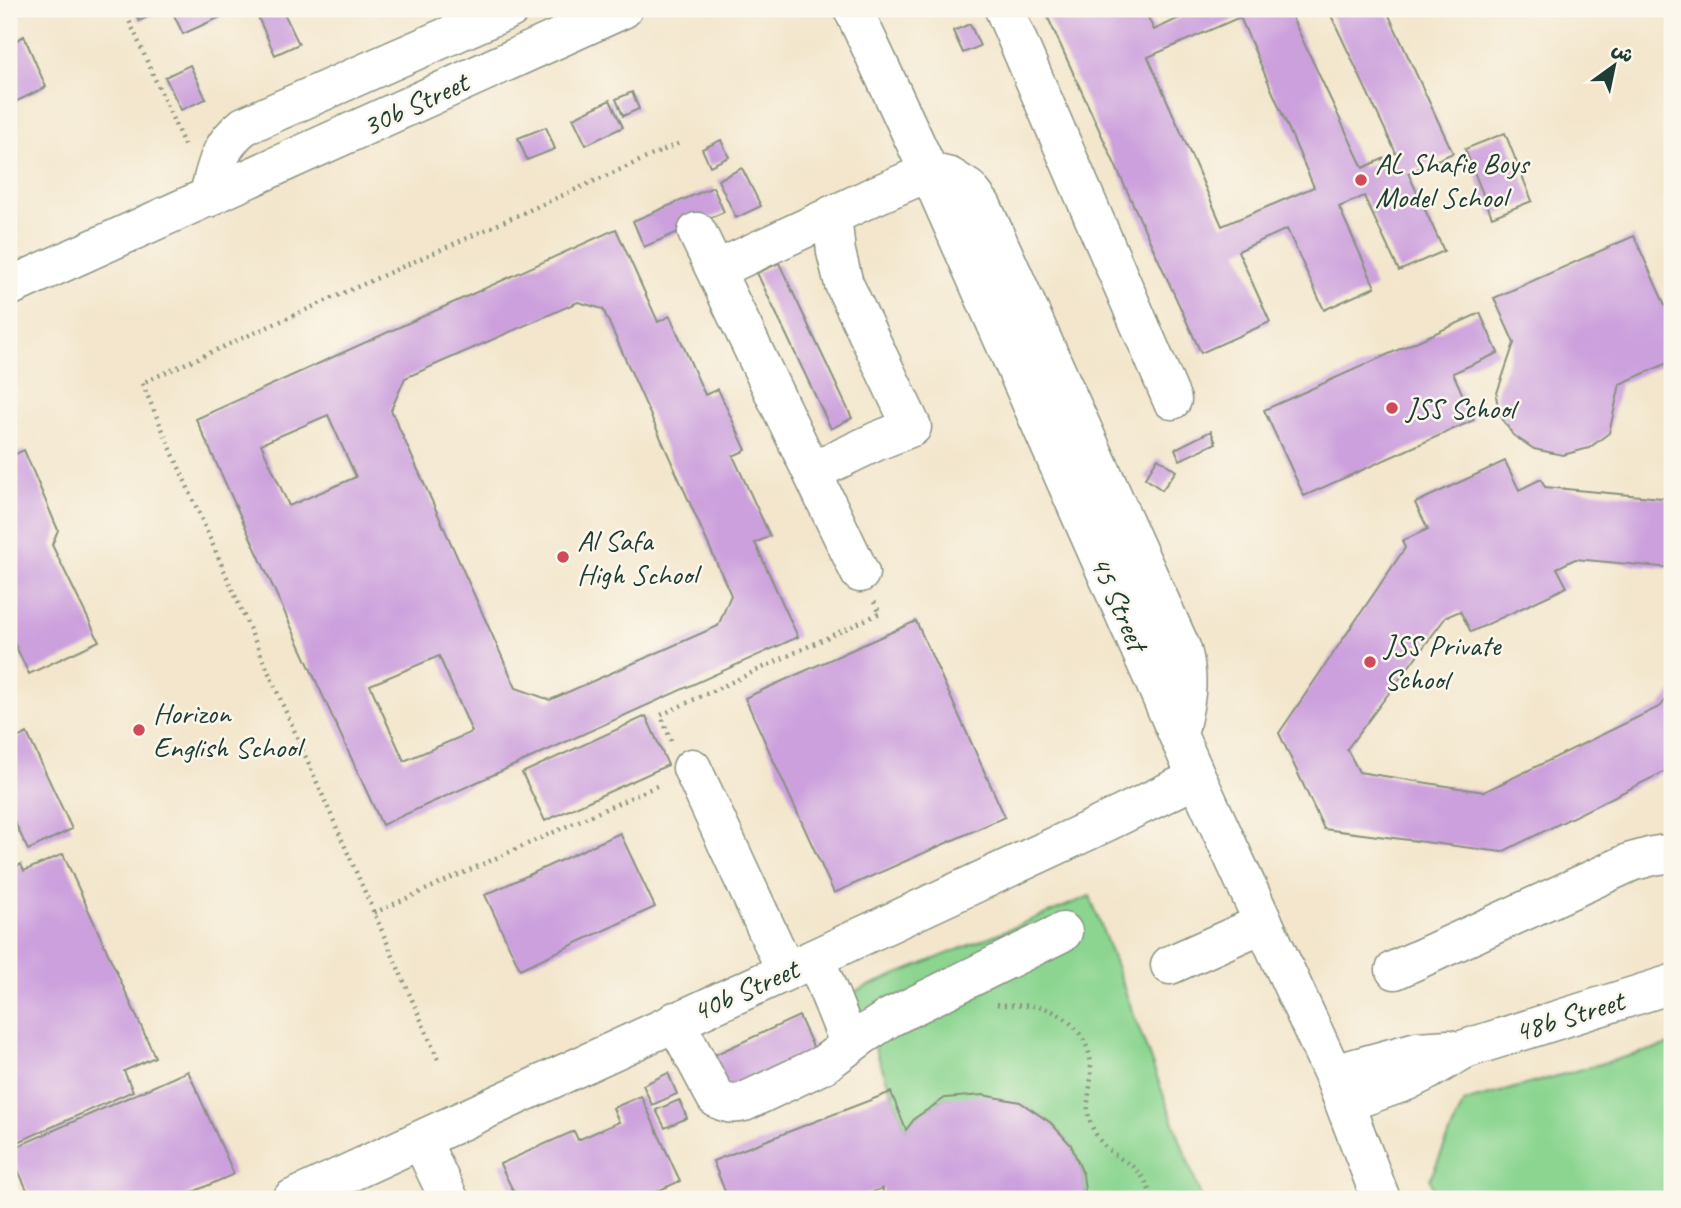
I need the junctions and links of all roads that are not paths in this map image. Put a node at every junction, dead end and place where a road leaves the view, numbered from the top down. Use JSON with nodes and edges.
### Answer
{"nodes":[{"id":1,"x":510,"y":9,"type":"edge"},
{"id":2,"x":623,"y":9,"type":"edge"},
{"id":3,"x":853,"y":9,"type":"edge"},
{"id":4,"x":1004,"y":9,"type":"edge"},
{"id":5,"x":929,"y":172,"type":"junction"},
{"id":6,"x":208,"y":198,"type":"junction"},
{"id":7,"x":832,"y":215,"type":"junction"},
{"id":8,"x":697,"y":232,"type":"dead end"},
{"id":9,"x":716,"y":270,"type":"junction"},
{"id":10,"x":9,"y":287,"type":"edge"},
{"id":11,"x":1172,"y":400,"type":"dead end"},
{"id":12,"x":812,"y":472,"type":"junction"},
{"id":13,"x":860,"y":573,"type":"road end"},
{"id":14,"x":676,"y":767,"type":"road end"},
{"id":15,"x":1197,"y":778,"type":"junction"},
{"id":16,"x":1672,"y":853,"type":"edge"},
{"id":17,"x":1264,"y":923,"type":"junction"},
{"id":18,"x":1063,"y":932,"type":"dead end"},
{"id":19,"x":801,"y":965,"type":"junction"},
{"id":20,"x":1170,"y":965,"type":"dead end"},
{"id":21,"x":1395,"y":970,"type":"dead end"},
{"id":22,"x":1672,"y":984,"type":"edge"},
{"id":23,"x":675,"y":1021,"type":"junction"},
{"id":24,"x":850,"y":1045,"type":"junction"},
{"id":25,"x":1339,"y":1089,"type":"junction"},
{"id":26,"x":421,"y":1140,"type":"junction"},
{"id":27,"x":292,"y":1199,"type":"edge"},
{"id":28,"x":449,"y":1199,"type":"edge"},
{"id":29,"x":1381,"y":1199,"type":"edge"}],
"edges":[{"from":1,"to":6,"type":"street","name":"30b Street"},
{"from":2,"to":6,"type":"street","name":"30b Street"},
{"from":3,"to":5,"type":"street","name":"45 Street"},
{"from":4,"to":11,"type":"street"},
{"from":5,"to":7,"type":"street"},
{"from":5,"to":15,"type":"street","name":"45 Street"},
{"from":6,"to":10,"type":"street","name":"30b Street"},
{"from":7,"to":9,"type":"street"},
{"from":7,"to":12,"type":"street"},
{"from":8,"to":9,"type":"street"},
{"from":9,"to":12,"type":"street"},
{"from":12,"to":13,"type":"street"},
{"from":14,"to":19,"type":"street"},
{"from":15,"to":17,"type":"street","name":"45 Street"},
{"from":15,"to":19,"type":"street","name":"40b Street"},
{"from":16,"to":21,"type":"street"},
{"from":17,"to":20,"type":"street"},
{"from":17,"to":25,"type":"street","name":"45 Street"},
{"from":18,"to":24,"type":"street"},
{"from":19,"to":23,"type":"street","name":"40b Street"},
{"from":19,"to":24,"type":"street"},
{"from":22,"to":25,"type":"street","name":"48b Street"},
{"from":23,"to":24,"type":"street"},
{"from":23,"to":26,"type":"street","name":"40b Street"},
{"from":25,"to":29,"type":"street","name":"45 Street"},
{"from":26,"to":27,"type":"street","name":"40b Street"},
{"from":26,"to":28,"type":"street"}]}
